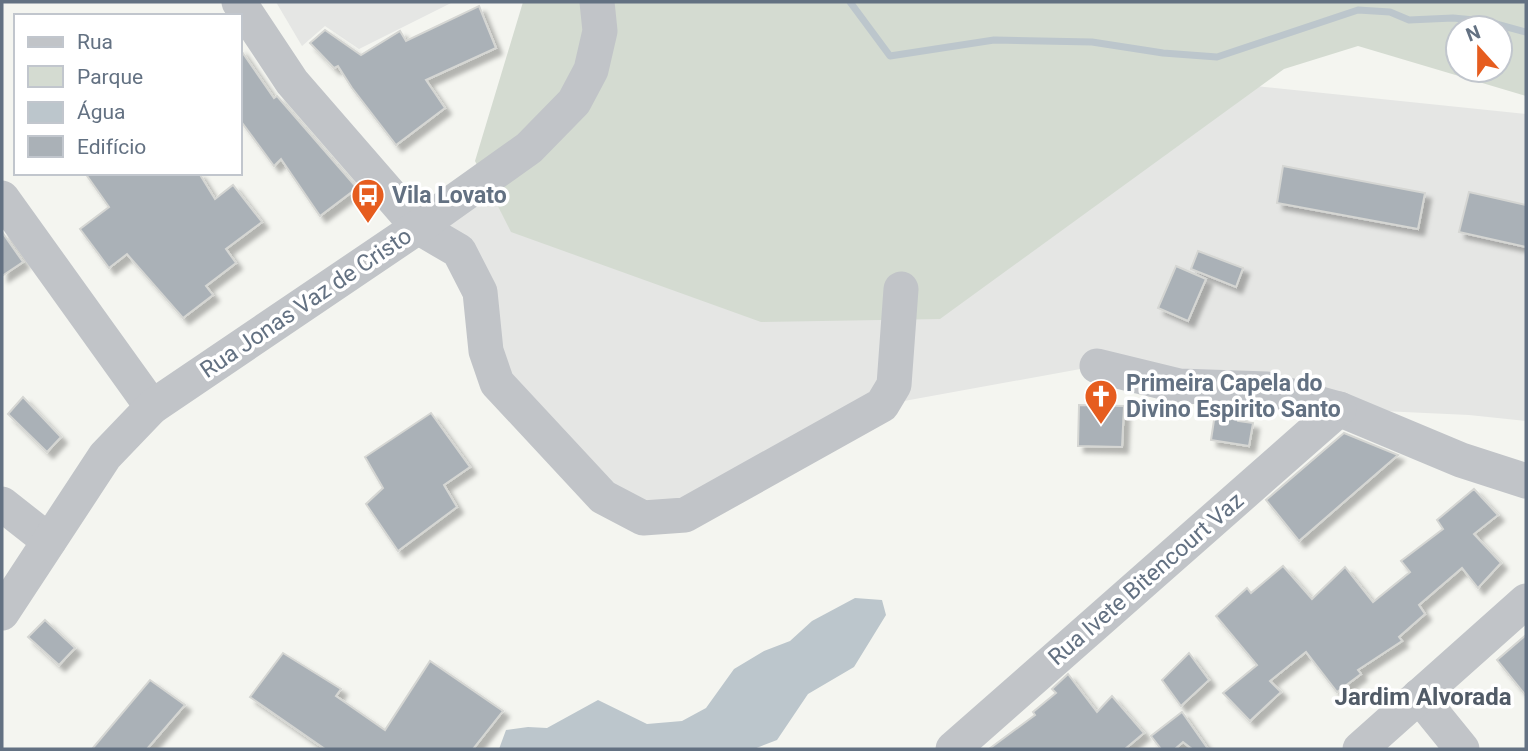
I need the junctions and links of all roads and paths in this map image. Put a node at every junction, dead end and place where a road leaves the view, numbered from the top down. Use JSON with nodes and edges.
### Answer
{"nodes":[{"id":1,"x":239,"y":2,"type":"edge"},
{"id":2,"x":597,"y":2,"type":"edge"},
{"id":3,"x":2,"y":198,"type":"edge"},
{"id":4,"x":418,"y":227,"type":"junction"},
{"id":5,"x":901,"y":289,"type":"dead end"},
{"id":6,"x":1097,"y":366,"type":"dead end"},
{"id":7,"x":152,"y":407,"type":"junction"},
{"id":8,"x":1339,"y":409,"type":"junction"},
{"id":9,"x":1526,"y":481,"type":"edge"},
{"id":10,"x":2,"y":504,"type":"edge"},
{"id":11,"x":49,"y":541,"type":"junction"},
{"id":12,"x":1526,"y":601,"type":"edge"},
{"id":13,"x":2,"y":613,"type":"edge"},
{"id":14,"x":1419,"y":696,"type":"junction"},
{"id":15,"x":956,"y":748,"type":"edge"},
{"id":16,"x":1360,"y":749,"type":"edge"},
{"id":17,"x":1462,"y":749,"type":"edge"}],
"edges":[{"from":1,"to":4,"type":"street"},
{"from":2,"to":4,"type":"street","name":"Rua Jonas Vaz de Cristo"},
{"from":3,"to":7,"type":"street"},
{"from":4,"to":5,"type":"street"},
{"from":4,"to":7,"type":"street","name":"Rua Jonas Vaz de Cristo"},
{"from":6,"to":8,"type":"street"},
{"from":7,"to":11,"type":"street","name":"Rua Jonas Vaz de Cristo"},
{"from":8,"to":9,"type":"street"},
{"from":8,"to":15,"type":"street","name":"Rua Ivete Bitencourt Vaz"},
{"from":10,"to":11,"type":"street"},
{"from":11,"to":13,"type":"street","name":"Rua Jonas Vaz de Cristo"},
{"from":12,"to":14,"type":"street"},
{"from":14,"to":16,"type":"street"},
{"from":14,"to":17,"type":"street"}]}
